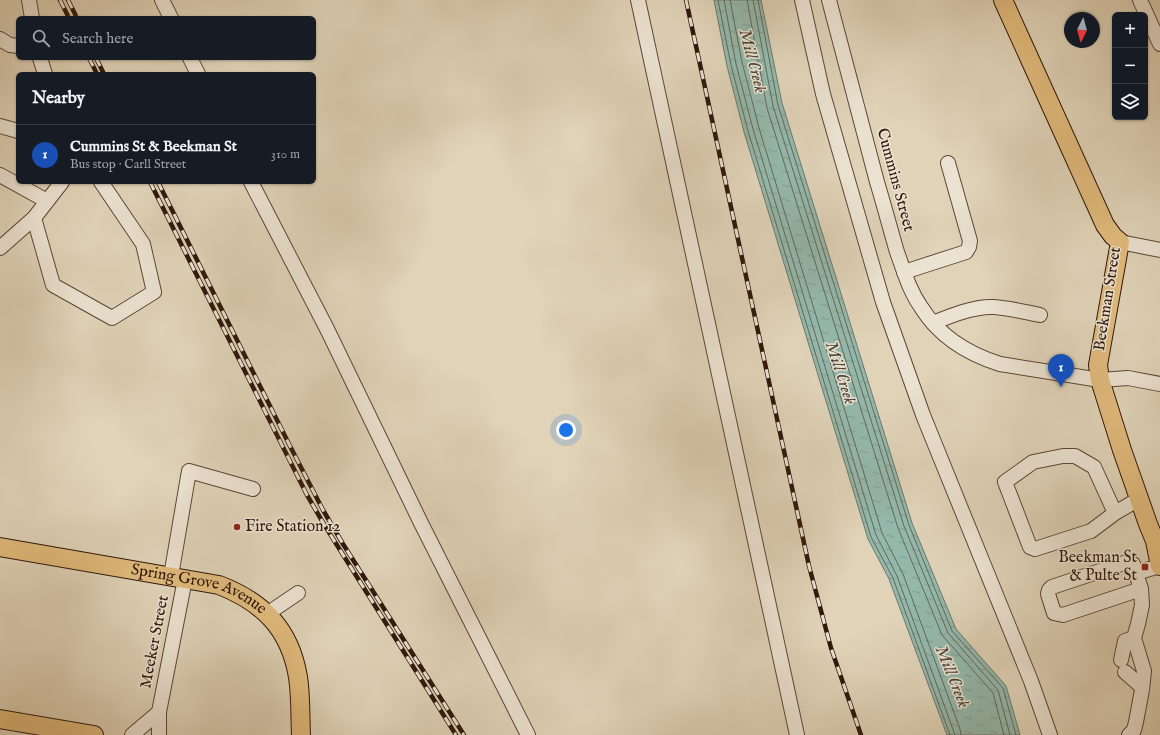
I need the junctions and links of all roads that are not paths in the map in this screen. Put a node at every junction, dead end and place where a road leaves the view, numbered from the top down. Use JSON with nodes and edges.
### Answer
{"nodes":[{"id":1,"x":29,"y":0,"type":"edge"},
{"id":2,"x":162,"y":0,"type":"edge"},
{"id":3,"x":638,"y":0,"type":"edge"},
{"id":4,"x":802,"y":0,"type":"edge"},
{"id":5,"x":829,"y":0,"type":"edge"},
{"id":6,"x":1003,"y":0,"type":"edge"},
{"id":7,"x":1140,"y":0,"type":"edge"},
{"id":8,"x":32,"y":16,"type":"edge"},
{"id":9,"x":170,"y":16,"type":"edge"},
{"id":10,"x":0,"y":39,"type":"edge"},
{"id":11,"x":1160,"y":44,"type":"edge"},
{"id":12,"x":16,"y":46,"type":"edge"},
{"id":13,"x":41,"y":60,"type":"edge"},
{"id":14,"x":191,"y":60,"type":"edge"},
{"id":15,"x":44,"y":72,"type":"edge"},
{"id":16,"x":197,"y":72,"type":"edge"},
{"id":17,"x":0,"y":126,"type":"edge"},
{"id":18,"x":16,"y":130,"type":"edge"},
{"id":19,"x":948,"y":163,"type":"dead end"},
{"id":20,"x":0,"y":175,"type":"edge"},
{"id":21,"x":16,"y":184,"type":"edge"},
{"id":22,"x":16,"y":184,"type":"edge"},
{"id":23,"x":60,"y":184,"type":"edge"},
{"id":24,"x":103,"y":184,"type":"edge"},
{"id":25,"x":252,"y":184,"type":"edge"},
{"id":26,"x":47,"y":201,"type":"junction"},
{"id":27,"x":34,"y":218,"type":"junction"},
{"id":28,"x":1120,"y":242,"type":"junction"},
{"id":29,"x":0,"y":248,"type":"edge"},
{"id":30,"x":1160,"y":250,"type":"edge"},
{"id":31,"x":904,"y":272,"type":"junction"},
{"id":32,"x":1040,"y":315,"type":"dead end"},
{"id":33,"x":933,"y":323,"type":"junction"},
{"id":34,"x":1100,"y":380,"type":"junction"},
{"id":35,"x":1160,"y":384,"type":"edge"},
{"id":36,"x":254,"y":489,"type":"dead end"},
{"id":37,"x":1139,"y":500,"type":"junction"},
{"id":38,"x":1115,"y":513,"type":"junction"},
{"id":39,"x":1154,"y":525,"type":"edge"},
{"id":40,"x":0,"y":548,"type":"edge"},
{"id":41,"x":1160,"y":566,"type":"edge"},
{"id":42,"x":1136,"y":573,"type":"junction"},
{"id":43,"x":178,"y":577,"type":"junction"},
{"id":44,"x":1141,"y":589,"type":"junction"},
{"id":45,"x":298,"y":593,"type":"dead end"},
{"id":46,"x":267,"y":614,"type":"junction"},
{"id":47,"x":1134,"y":638,"type":"junction"},
{"id":48,"x":1142,"y":687,"type":"junction"},
{"id":49,"x":159,"y":712,"type":"junction"},
{"id":50,"x":0,"y":719,"type":"edge"},
{"id":51,"x":94,"y":735,"type":"edge"},
{"id":52,"x":132,"y":735,"type":"edge"},
{"id":53,"x":159,"y":735,"type":"edge"},
{"id":54,"x":301,"y":735,"type":"edge"},
{"id":55,"x":528,"y":735,"type":"edge"},
{"id":56,"x":797,"y":735,"type":"edge"},
{"id":57,"x":1050,"y":735,"type":"edge"},
{"id":58,"x":1129,"y":735,"type":"edge"}],
"edges":[{"from":1,"to":8,"type":"street"},
{"from":2,"to":9,"type":"street"},
{"from":3,"to":56,"type":"street"},
{"from":4,"to":57,"type":"street"},
{"from":5,"to":31,"type":"street","name":"Cummins Street"},
{"from":6,"to":28,"type":"main road","name":"Beekman Street"},
{"from":7,"to":11,"type":"street"},
{"from":10,"to":12,"type":"street"},
{"from":13,"to":15,"type":"street"},
{"from":14,"to":16,"type":"street"},
{"from":17,"to":18,"type":"street"},
{"from":19,"to":31,"type":"street"},
{"from":20,"to":21,"type":"street"},
{"from":22,"to":26,"type":"street"},
{"from":23,"to":26,"type":"street"},
{"from":24,"to":27,"type":"street"},
{"from":25,"to":55,"type":"street"},
{"from":26,"to":27,"type":"street"},
{"from":27,"to":29,"type":"street"},
{"from":28,"to":30,"type":"street"},
{"from":28,"to":34,"type":"main road","name":"Beekman Street"},
{"from":31,"to":33,"type":"street","name":"Cummins Street"},
{"from":32,"to":33,"type":"street"},
{"from":33,"to":34,"type":"street","name":"Cummins Street"},
{"from":34,"to":35,"type":"street","name":"Cummins Street"},
{"from":34,"to":37,"type":"main road","name":"Beekman Street"},
{"from":36,"to":43,"type":"street","name":"Meeker Street"},
{"from":37,"to":38,"type":"street"},
{"from":37,"to":39,"type":"main road","name":"Beekman Street"},
{"from":38,"to":38,"type":"street"},
{"from":39,"to":41,"type":"main road","name":"Beekman Street"},
{"from":40,"to":43,"type":"main road","name":"Spring Grove Avenue"},
{"from":41,"to":42,"type":"street"},
{"from":42,"to":44,"type":"street"},
{"from":42,"to":44,"type":"street"},
{"from":43,"to":46,"type":"main road","name":"Spring Grove Avenue"},
{"from":43,"to":49,"type":"street","name":"Meeker Street"},
{"from":44,"to":47,"type":"street"},
{"from":45,"to":46,"type":"street"},
{"from":46,"to":54,"type":"main road","name":"Spring Grove Avenue"},
{"from":47,"to":48,"type":"street"},
{"from":47,"to":48,"type":"street"},
{"from":48,"to":58,"type":"street"},
{"from":49,"to":52,"type":"street","name":"Meeker Street"},
{"from":49,"to":53,"type":"street","name":"Meeker Street"},
{"from":50,"to":51,"type":"main road"}]}
